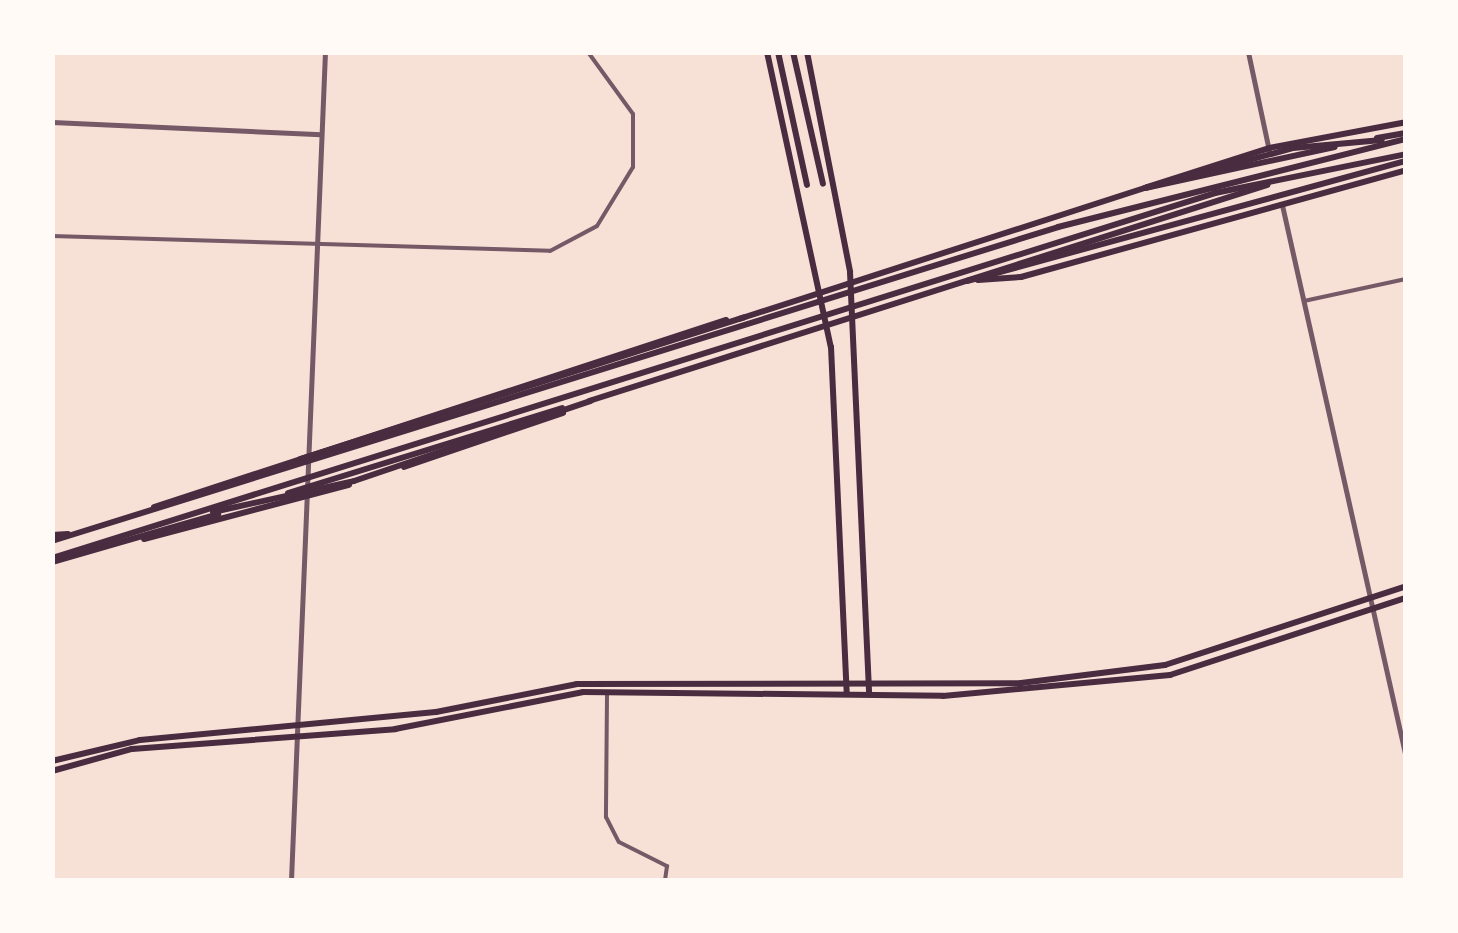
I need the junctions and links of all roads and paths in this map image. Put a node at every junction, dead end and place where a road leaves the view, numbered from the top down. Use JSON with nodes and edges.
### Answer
{"nodes":[{"id":1,"x":325,"y":52,"type":"edge"},
{"id":2,"x":588,"y":52,"type":"edge"},
{"id":3,"x":767,"y":52,"type":"edge"},
{"id":4,"x":778,"y":52,"type":"edge"},
{"id":5,"x":793,"y":52,"type":"edge"},
{"id":6,"x":806,"y":52,"type":"edge"},
{"id":7,"x":1248,"y":52,"type":"edge"},
{"id":8,"x":52,"y":122,"type":"edge"},
{"id":9,"x":1406,"y":122,"type":"edge"},
{"id":10,"x":320,"y":134,"type":"junction"},
{"id":11,"x":1403,"y":137,"type":"edge"},
{"id":12,"x":1269,"y":148,"type":"junction"},
{"id":13,"x":1254,"y":152,"type":"junction"},
{"id":14,"x":1406,"y":157,"type":"edge"},
{"id":15,"x":1272,"y":161,"type":"junction"},
{"id":16,"x":1406,"y":170,"type":"edge"},
{"id":17,"x":1277,"y":182,"type":"junction"},
{"id":18,"x":822,"y":184,"type":"dead end"},
{"id":19,"x":807,"y":185,"type":"dead end"},
{"id":20,"x":1146,"y":188,"type":"junction"},
{"id":21,"x":1282,"y":202,"type":"junction"},
{"id":22,"x":52,"y":236,"type":"edge"},
{"id":23,"x":317,"y":247,"type":"junction"},
{"id":24,"x":1406,"y":279,"type":"edge"},
{"id":25,"x":967,"y":281,"type":"junction"},
{"id":26,"x":851,"y":286,"type":"junction"},
{"id":27,"x":822,"y":293,"type":"junction"},
{"id":28,"x":1304,"y":301,"type":"junction"},
{"id":29,"x":744,"y":316,"type":"junction"},
{"id":30,"x":853,"y":321,"type":"junction"},
{"id":31,"x":828,"y":329,"type":"junction"},
{"id":32,"x":591,"y":400,"type":"junction"},
{"id":33,"x":312,"y":448,"type":"junction"},
{"id":34,"x":308,"y":462,"type":"junction"},
{"id":35,"x":266,"y":472,"type":"junction"},
{"id":36,"x":308,"y":487,"type":"junction"},
{"id":37,"x":307,"y":498,"type":"junction"},
{"id":38,"x":135,"y":516,"type":"junction"},
{"id":39,"x":173,"y":521,"type":"junction"},
{"id":40,"x":52,"y":538,"type":"edge"},
{"id":41,"x":124,"y":541,"type":"junction"},
{"id":42,"x":52,"y":560,"type":"edge"},
{"id":43,"x":1406,"y":586,"type":"edge"},
{"id":44,"x":1366,"y":598,"type":"junction"},
{"id":45,"x":1406,"y":598,"type":"edge"},
{"id":46,"x":1368,"y":610,"type":"junction"},
{"id":47,"x":846,"y":682,"type":"junction"},
{"id":48,"x":868,"y":683,"type":"junction"},
{"id":49,"x":607,"y":692,"type":"junction"},
{"id":50,"x":847,"y":694,"type":"junction"},
{"id":51,"x":868,"y":694,"type":"junction"},
{"id":52,"x":300,"y":722,"type":"junction"},
{"id":53,"x":300,"y":733,"type":"junction"},
{"id":54,"x":1406,"y":758,"type":"edge"},
{"id":55,"x":52,"y":761,"type":"edge"},
{"id":56,"x":52,"y":771,"type":"edge"},
{"id":57,"x":292,"y":880,"type":"edge"},
{"id":58,"x":665,"y":880,"type":"edge"}],
"edges":[{"from":1,"to":10,"type":"street"},
{"from":2,"to":23,"type":"street"},
{"from":3,"to":27,"type":"main road"},
{"from":4,"to":19,"type":"main road"},
{"from":5,"to":18,"type":"main road"},
{"from":6,"to":26,"type":"main road"},
{"from":7,"to":12,"type":"street"},
{"from":8,"to":10,"type":"street"},
{"from":9,"to":12,"type":"main road"},
{"from":10,"to":23,"type":"street"},
{"from":11,"to":15,"type":"main road"},
{"from":11,"to":20,"type":"main road"},
{"from":11,"to":35,"type":"main road"},
{"from":12,"to":13,"type":"main road"},
{"from":12,"to":15,"type":"street"},
{"from":13,"to":15,"type":"main road"},
{"from":13,"to":20,"type":"main road"},
{"from":14,"to":17,"type":"main road"},
{"from":14,"to":25,"type":"main road"},
{"from":14,"to":39,"type":"main road"},
{"from":15,"to":17,"type":"street"},
{"from":15,"to":20,"type":"main road"},
{"from":16,"to":21,"type":"main road"},
{"from":17,"to":21,"type":"street"},
{"from":17,"to":25,"type":"main road"},
{"from":20,"to":26,"type":"main road"},
{"from":21,"to":25,"type":"main road"},
{"from":21,"to":28,"type":"street"},
{"from":22,"to":23,"type":"street"},
{"from":23,"to":33,"type":"street"},
{"from":24,"to":28,"type":"street"},
{"from":25,"to":30,"type":"main road"},
{"from":26,"to":27,"type":"main road"},
{"from":26,"to":30,"type":"main road"},
{"from":27,"to":29,"type":"main road"},
{"from":27,"to":31,"type":"main road"},
{"from":28,"to":44,"type":"street"},
{"from":29,"to":33,"type":"main road"},
{"from":29,"to":34,"type":"main road"},
{"from":29,"to":35,"type":"main road"},
{"from":30,"to":31,"type":"main road"},
{"from":30,"to":48,"type":"main road"},
{"from":31,"to":32,"type":"main road"},
{"from":31,"to":47,"type":"main road"},
{"from":32,"to":36,"type":"main road"},
{"from":32,"to":37,"type":"main road"},
{"from":32,"to":39,"type":"main road"},
{"from":33,"to":34,"type":"street"},
{"from":33,"to":38,"type":"main road"},
{"from":34,"to":36,"type":"street"},
{"from":34,"to":38,"type":"main road"},
{"from":35,"to":40,"type":"main road"},
{"from":36,"to":37,"type":"street"},
{"from":36,"to":41,"type":"main road"},
{"from":37,"to":41,"type":"main road"},
{"from":37,"to":52,"type":"street"},
{"from":38,"to":40,"type":"main road"},
{"from":39,"to":42,"type":"main road"},
{"from":41,"to":42,"type":"main road"},
{"from":43,"to":44,"type":"main road"},
{"from":44,"to":46,"type":"street"},
{"from":44,"to":48,"type":"main road"},
{"from":45,"to":46,"type":"main road"},
{"from":46,"to":51,"type":"main road"},
{"from":46,"to":54,"type":"street"},
{"from":47,"to":48,"type":"main road"},
{"from":47,"to":50,"type":"main road"},
{"from":47,"to":52,"type":"main road"},
{"from":48,"to":51,"type":"main road"},
{"from":49,"to":50,"type":"main road"},
{"from":49,"to":53,"type":"main road"},
{"from":49,"to":58,"type":"street"},
{"from":50,"to":51,"type":"main road"},
{"from":52,"to":53,"type":"street"},
{"from":52,"to":55,"type":"main road"},
{"from":53,"to":56,"type":"main road"},
{"from":53,"to":57,"type":"street"}]}
